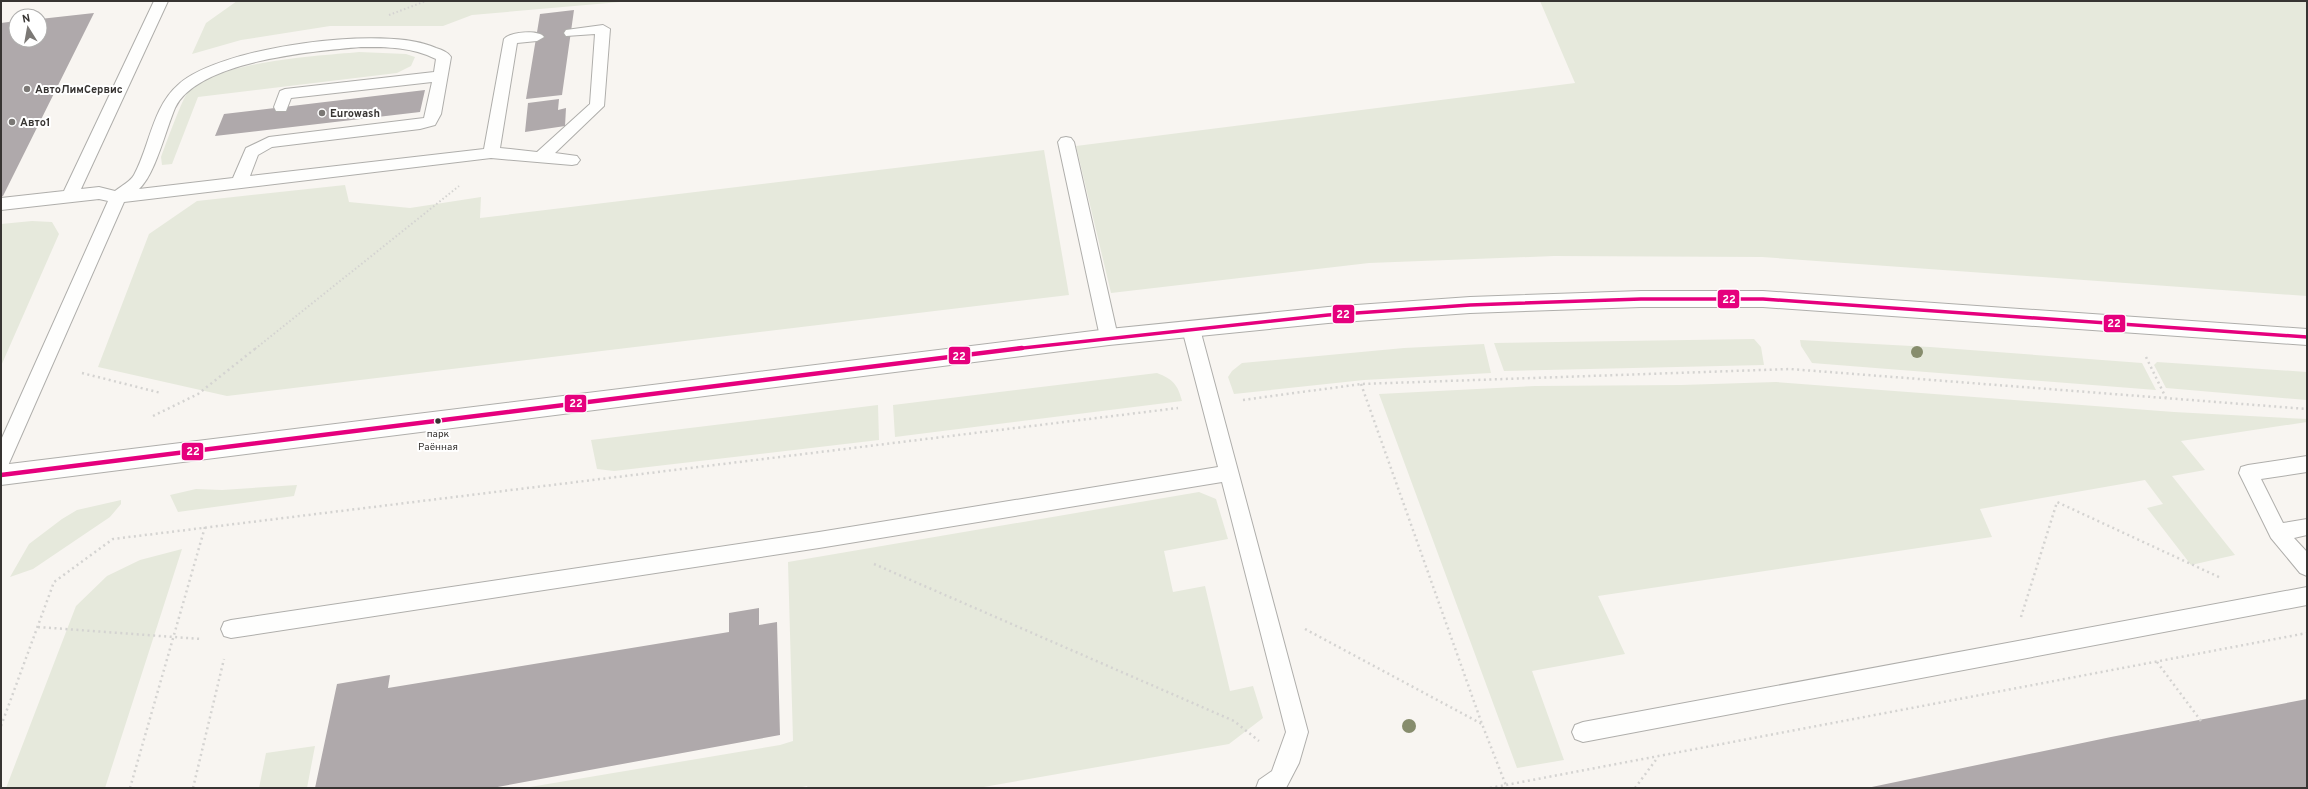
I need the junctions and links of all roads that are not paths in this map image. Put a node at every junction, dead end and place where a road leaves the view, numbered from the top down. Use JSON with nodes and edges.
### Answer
{"nodes":[{"id":1,"x":161,"y":1,"type":"edge"},
{"id":2,"x":571,"y":33,"type":"dead end"},
{"id":3,"x":536,"y":37,"type":"dead end"},
{"id":4,"x":441,"y":76,"type":"junction"},
{"id":5,"x":281,"y":107,"type":"dead end"},
{"id":6,"x":1066,"y":142,"type":"dead end"},
{"id":7,"x":491,"y":153,"type":"junction"},
{"id":8,"x":540,"y":158,"type":"junction"},
{"id":9,"x":572,"y":160,"type":"dead end"},
{"id":10,"x":240,"y":181,"type":"junction"},
{"id":11,"x":70,"y":196,"type":"junction"},
{"id":12,"x":118,"y":197,"type":"junction"},
{"id":13,"x":1,"y":204,"type":"edge"},
{"id":14,"x":1191,"y":329,"type":"junction"},
{"id":15,"x":1109,"y":337,"type":"junction"},
{"id":16,"x":2307,"y":337,"type":"edge"},
{"id":17,"x":1,"y":461,"type":"edge"},
{"id":18,"x":2307,"y":464,"type":"edge"},
{"id":19,"x":1228,"y":473,"type":"junction"},
{"id":20,"x":1,"y":475,"type":"edge"},
{"id":21,"x":2307,"y":527,"type":"edge"},
{"id":22,"x":2278,"y":532,"type":"junction"},
{"id":23,"x":2307,"y":567,"type":"edge"},
{"id":24,"x":2307,"y":596,"type":"edge"},
{"id":25,"x":229,"y":635,"type":"road end"},
{"id":26,"x":1583,"y":732,"type":"dead end"},
{"id":27,"x":1267,"y":788,"type":"edge"}],
"edges":[{"from":1,"to":11,"type":"lane"},
{"from":2,"to":8,"type":"lane"},
{"from":3,"to":7,"type":"lane"},
{"from":4,"to":5,"type":"lane"},
{"from":4,"to":10,"type":"lane"},
{"from":4,"to":12,"type":"lane"},
{"from":6,"to":15,"type":"lane"},
{"from":7,"to":8,"type":"lane"},
{"from":7,"to":10,"type":"lane"},
{"from":8,"to":9,"type":"lane"},
{"from":10,"to":12,"type":"lane"},
{"from":11,"to":12,"type":"lane"},
{"from":11,"to":13,"type":"lane"},
{"from":12,"to":17,"type":"lane"},
{"from":14,"to":15,"type":"main road"},
{"from":14,"to":16,"type":"main road"},
{"from":14,"to":19,"type":"lane"},
{"from":15,"to":20,"type":"main road"},
{"from":18,"to":22,"type":"lane"},
{"from":19,"to":25,"type":"lane"},
{"from":19,"to":27,"type":"lane"},
{"from":21,"to":22,"type":"lane"},
{"from":22,"to":23,"type":"lane"},
{"from":24,"to":26,"type":"lane"}]}
